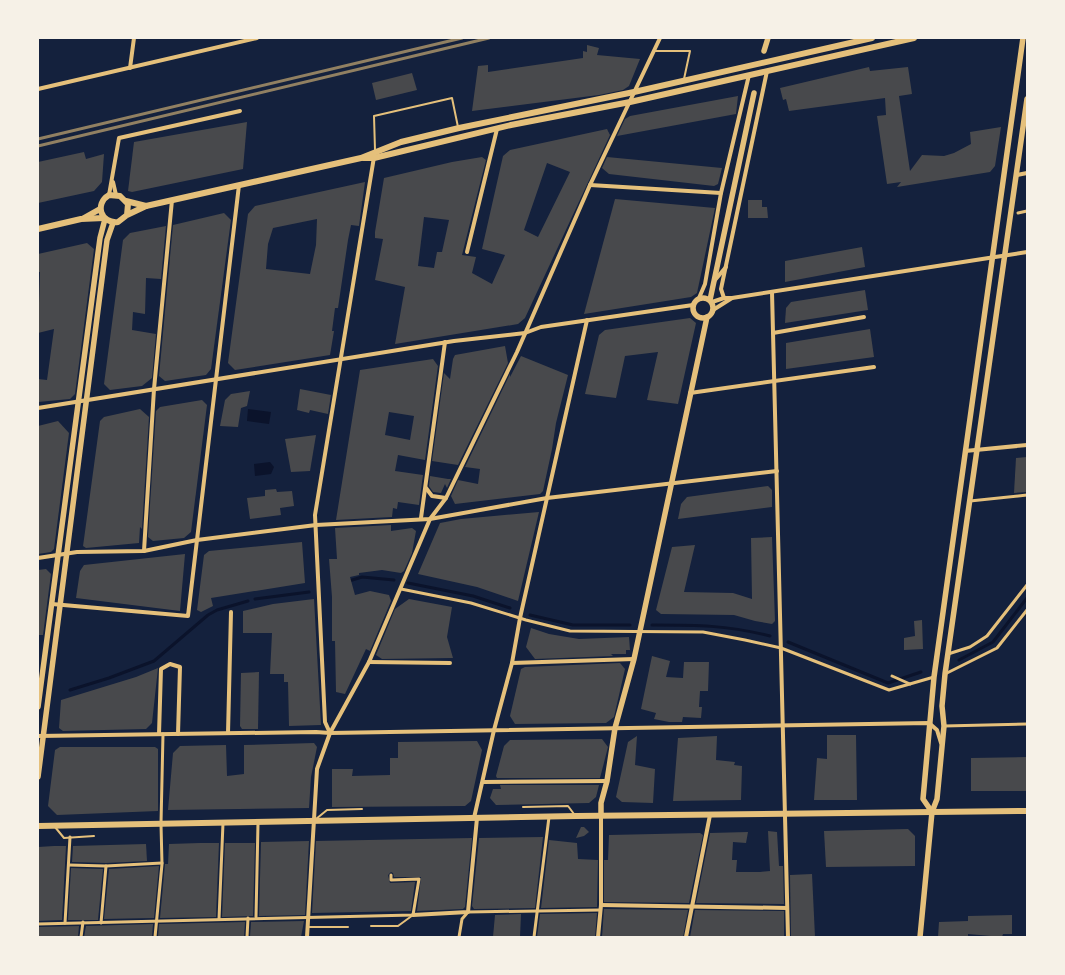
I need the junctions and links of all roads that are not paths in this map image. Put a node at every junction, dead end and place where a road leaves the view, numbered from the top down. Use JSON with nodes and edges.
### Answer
{"nodes":[{"id":1,"x":134,"y":38,"type":"edge"},
{"id":2,"x":257,"y":38,"type":"edge"},
{"id":3,"x":660,"y":38,"type":"edge"},
{"id":4,"x":768,"y":38,"type":"edge"},
{"id":5,"x":872,"y":38,"type":"edge"},
{"id":6,"x":914,"y":38,"type":"edge"},
{"id":7,"x":1023,"y":38,"type":"edge"},
{"id":8,"x":654,"y":51,"type":"junction"},
{"id":9,"x":764,"y":51,"type":"dead end"},
{"id":10,"x":130,"y":68,"type":"junction"},
{"id":11,"x":767,"y":71,"type":"junction"},
{"id":12,"x":749,"y":75,"type":"junction"},
{"id":13,"x":684,"y":81,"type":"junction"},
{"id":14,"x":38,"y":89,"type":"edge"},
{"id":15,"x":634,"y":92,"type":"junction"},
{"id":16,"x":754,"y":93,"type":"dead end"},
{"id":17,"x":1027,"y":99,"type":"edge"},
{"id":18,"x":630,"y":102,"type":"junction"},
{"id":19,"x":240,"y":112,"type":"dead end"},
{"id":20,"x":459,"y":128,"type":"junction"},
{"id":21,"x":497,"y":129,"type":"junction"},
{"id":22,"x":1024,"y":135,"type":"edge"},
{"id":23,"x":375,"y":151,"type":"junction"},
{"id":24,"x":361,"y":158,"type":"junction"},
{"id":25,"x":374,"y":158,"type":"junction"},
{"id":26,"x":1027,"y":173,"type":"edge"},
{"id":27,"x":1017,"y":175,"type":"junction"},
{"id":28,"x":113,"y":182,"type":"junction"},
{"id":29,"x":239,"y":185,"type":"junction"},
{"id":30,"x":590,"y":185,"type":"junction"},
{"id":31,"x":721,"y":193,"type":"junction"},
{"id":32,"x":109,"y":195,"type":"junction"},
{"id":33,"x":116,"y":195,"type":"junction"},
{"id":34,"x":172,"y":200,"type":"junction"},
{"id":35,"x":126,"y":201,"type":"junction"},
{"id":36,"x":146,"y":206,"type":"junction"},
{"id":37,"x":100,"y":209,"type":"junction"},
{"id":38,"x":1027,"y":211,"type":"edge"},
{"id":39,"x":1018,"y":213,"type":"dead end"},
{"id":40,"x":127,"y":215,"type":"junction"},
{"id":41,"x":105,"y":219,"type":"junction"},
{"id":42,"x":81,"y":220,"type":"junction"},
{"id":43,"x":114,"y":223,"type":"junction"},
{"id":44,"x":38,"y":229,"type":"edge"},
{"id":45,"x":467,"y":252,"type":"dead end"},
{"id":46,"x":1027,"y":252,"type":"edge"},
{"id":47,"x":1005,"y":255,"type":"junction"},
{"id":48,"x":992,"y":257,"type":"junction"},
{"id":49,"x":727,"y":266,"type":"junction"},
{"id":50,"x":715,"y":280,"type":"junction"},
{"id":51,"x":772,"y":292,"type":"junction"},
{"id":52,"x":724,"y":298,"type":"junction"},
{"id":53,"x":732,"y":298,"type":"junction"},
{"id":54,"x":706,"y":300,"type":"junction"},
{"id":55,"x":693,"y":305,"type":"junction"},
{"id":56,"x":713,"y":310,"type":"junction"},
{"id":57,"x":707,"y":317,"type":"junction"},
{"id":58,"x":864,"y":317,"type":"dead end"},
{"id":59,"x":587,"y":320,"type":"junction"},
{"id":60,"x":525,"y":333,"type":"junction"},
{"id":61,"x":773,"y":333,"type":"junction"},
{"id":62,"x":445,"y":342,"type":"junction"},
{"id":63,"x":341,"y":359,"type":"junction"},
{"id":64,"x":874,"y":367,"type":"dead end"},
{"id":65,"x":216,"y":379,"type":"junction"},
{"id":66,"x":774,"y":381,"type":"junction"},
{"id":67,"x":154,"y":389,"type":"junction"},
{"id":68,"x":690,"y":393,"type":"junction"},
{"id":69,"x":87,"y":400,"type":"junction"},
{"id":70,"x":78,"y":402,"type":"junction"},
{"id":71,"x":38,"y":408,"type":"edge"},
{"id":72,"x":1027,"y":445,"type":"edge"},
{"id":73,"x":977,"y":450,"type":"junction"},
{"id":74,"x":965,"y":451,"type":"junction"},
{"id":75,"x":777,"y":471,"type":"junction"},
{"id":76,"x":671,"y":484,"type":"junction"},
{"id":77,"x":426,"y":488,"type":"junction"},
{"id":78,"x":1027,"y":495,"type":"edge"},
{"id":79,"x":446,"y":498,"type":"junction"},
{"id":80,"x":547,"y":498,"type":"junction"},
{"id":81,"x":970,"y":500,"type":"junction"},
{"id":82,"x":421,"y":518,"type":"junction"},
{"id":83,"x":430,"y":519,"type":"junction"},
{"id":84,"x":316,"y":525,"type":"junction"},
{"id":85,"x":197,"y":540,"type":"junction"},
{"id":86,"x":144,"y":550,"type":"junction"},
{"id":87,"x":67,"y":553,"type":"junction"},
{"id":88,"x":58,"y":556,"type":"junction"},
{"id":89,"x":38,"y":558,"type":"edge"},
{"id":90,"x":1027,"y":585,"type":"edge"},
{"id":91,"x":401,"y":589,"type":"junction"},
{"id":92,"x":52,"y":604,"type":"junction"},
{"id":93,"x":60,"y":604,"type":"junction"},
{"id":94,"x":1027,"y":610,"type":"edge"},
{"id":95,"x":231,"y":612,"type":"dead end"},
{"id":96,"x":520,"y":618,"type":"junction"},
{"id":97,"x":639,"y":632,"type":"junction"},
{"id":98,"x":781,"y":648,"type":"junction"},
{"id":99,"x":948,"y":654,"type":"junction"},
{"id":100,"x":634,"y":658,"type":"junction"},
{"id":101,"x":369,"y":662,"type":"junction"},
{"id":102,"x":450,"y":663,"type":"dead end"},
{"id":103,"x":512,"y":663,"type":"junction"},
{"id":104,"x":946,"y":674,"type":"junction"},
{"id":105,"x":892,"y":676,"type":"dead end"},
{"id":106,"x":934,"y":677,"type":"junction"},
{"id":107,"x":910,"y":684,"type":"junction"},
{"id":108,"x":38,"y":707,"type":"edge"},
{"id":109,"x":929,"y":724,"type":"junction"},
{"id":110,"x":1027,"y":724,"type":"edge"},
{"id":111,"x":783,"y":726,"type":"junction"},
{"id":112,"x":944,"y":726,"type":"junction"},
{"id":113,"x":615,"y":728,"type":"junction"},
{"id":114,"x":494,"y":730,"type":"junction"},
{"id":115,"x":228,"y":733,"type":"junction"},
{"id":116,"x":161,"y":734,"type":"junction"},
{"id":117,"x":178,"y":734,"type":"junction"},
{"id":118,"x":330,"y":734,"type":"junction"},
{"id":119,"x":41,"y":736,"type":"edge"},
{"id":120,"x":942,"y":744,"type":"junction"},
{"id":121,"x":38,"y":777,"type":"edge"},
{"id":122,"x":607,"y":781,"type":"junction"},
{"id":123,"x":484,"y":782,"type":"junction"},
{"id":124,"x":523,"y":807,"type":"dead end"},
{"id":125,"x":362,"y":809,"type":"dead end"},
{"id":126,"x":1027,"y":811,"type":"edge"},
{"id":127,"x":932,"y":812,"type":"junction"},
{"id":128,"x":785,"y":814,"type":"junction"},
{"id":129,"x":710,"y":815,"type":"junction"},
{"id":130,"x":549,"y":816,"type":"junction"},
{"id":131,"x":576,"y":816,"type":"junction"},
{"id":132,"x":601,"y":816,"type":"junction"},
{"id":133,"x":476,"y":818,"type":"junction"},
{"id":134,"x":314,"y":821,"type":"junction"},
{"id":135,"x":223,"y":823,"type":"junction"},
{"id":136,"x":258,"y":823,"type":"junction"},
{"id":137,"x":161,"y":824,"type":"junction"},
{"id":138,"x":38,"y":826,"type":"edge"},
{"id":139,"x":54,"y":826,"type":"junction"},
{"id":140,"x":94,"y":836,"type":"dead end"},
{"id":141,"x":70,"y":838,"type":"junction"},
{"id":142,"x":162,"y":863,"type":"junction"},
{"id":143,"x":69,"y":865,"type":"junction"},
{"id":144,"x":106,"y":866,"type":"junction"},
{"id":145,"x":391,"y":875,"type":"dead end"},
{"id":146,"x":602,"y":905,"type":"junction"},
{"id":147,"x":692,"y":907,"type":"junction"},
{"id":148,"x":787,"y":908,"type":"junction"},
{"id":149,"x":600,"y":910,"type":"junction"},
{"id":150,"x":468,"y":912,"type":"junction"},
{"id":151,"x":538,"y":912,"type":"junction"},
{"id":152,"x":413,"y":915,"type":"junction"},
{"id":153,"x":256,"y":917,"type":"junction"},
{"id":154,"x":309,"y":917,"type":"junction"},
{"id":155,"x":248,"y":918,"type":"junction"},
{"id":156,"x":219,"y":919,"type":"junction"},
{"id":157,"x":158,"y":920,"type":"junction"},
{"id":158,"x":83,"y":922,"type":"junction"},
{"id":159,"x":65,"y":923,"type":"junction"},
{"id":160,"x":101,"y":923,"type":"junction"},
{"id":161,"x":38,"y":924,"type":"edge"},
{"id":162,"x":371,"y":926,"type":"dead end"},
{"id":163,"x":308,"y":927,"type":"junction"},
{"id":164,"x":348,"y":927,"type":"dead end"},
{"id":165,"x":81,"y":937,"type":"edge"},
{"id":166,"x":155,"y":937,"type":"edge"},
{"id":167,"x":247,"y":937,"type":"edge"},
{"id":168,"x":307,"y":937,"type":"edge"},
{"id":169,"x":459,"y":937,"type":"edge"},
{"id":170,"x":534,"y":937,"type":"edge"},
{"id":171,"x":598,"y":937,"type":"edge"},
{"id":172,"x":686,"y":937,"type":"edge"},
{"id":173,"x":788,"y":937,"type":"edge"},
{"id":174,"x":920,"y":937,"type":"edge"}],
"edges":[{"from":1,"to":10,"type":"street"},
{"from":2,"to":10,"type":"street"},
{"from":3,"to":8,"type":"street"},
{"from":4,"to":9,"type":"street"},
{"from":5,"to":13,"type":"main road"},
{"from":6,"to":11,"type":"main road"},
{"from":7,"to":48,"type":"street"},
{"from":8,"to":13,"type":"lane"},
{"from":8,"to":15,"type":"street"},
{"from":10,"to":14,"type":"street"},
{"from":11,"to":12,"type":"main road"},
{"from":11,"to":49,"type":"street"},
{"from":12,"to":18,"type":"main road"},
{"from":12,"to":31,"type":"street"},
{"from":13,"to":15,"type":"main road"},
{"from":15,"to":18,"type":"street"},
{"from":15,"to":20,"type":"main road"},
{"from":16,"to":50,"type":"street"},
{"from":17,"to":22,"type":"street"},
{"from":18,"to":21,"type":"main road"},
{"from":18,"to":30,"type":"street"},
{"from":19,"to":28,"type":"street"},
{"from":20,"to":23,"type":"main road"},
{"from":20,"to":23,"type":"lane"},
{"from":21,"to":25,"type":"main road"},
{"from":21,"to":45,"type":"street"},
{"from":22,"to":27,"type":"street"},
{"from":23,"to":24,"type":"main road"},
{"from":23,"to":25,"type":"street"},
{"from":24,"to":25,"type":"main road"},
{"from":24,"to":29,"type":"main road"},
{"from":25,"to":63,"type":"street"},
{"from":26,"to":27,"type":"street"},
{"from":27,"to":47,"type":"street"},
{"from":28,"to":32,"type":"street"},
{"from":28,"to":33,"type":"street"},
{"from":29,"to":34,"type":"main road"},
{"from":29,"to":65,"type":"street"},
{"from":30,"to":31,"type":"street"},
{"from":30,"to":60,"type":"street"},
{"from":31,"to":54,"type":"street"},
{"from":32,"to":33,"type":"main road"},
{"from":32,"to":37,"type":"main road"},
{"from":33,"to":35,"type":"main road"},
{"from":34,"to":36,"type":"main road"},
{"from":34,"to":67,"type":"street"},
{"from":35,"to":36,"type":"main road"},
{"from":35,"to":40,"type":"main road"},
{"from":36,"to":40,"type":"main road"},
{"from":37,"to":41,"type":"main road"},
{"from":37,"to":42,"type":"main road"},
{"from":38,"to":39,"type":"street"},
{"from":40,"to":43,"type":"main road"},
{"from":41,"to":42,"type":"main road"},
{"from":41,"to":43,"type":"main road"},
{"from":41,"to":70,"type":"street"},
{"from":42,"to":44,"type":"main road"},
{"from":43,"to":69,"type":"street"},
{"from":46,"to":47,"type":"street"},
{"from":47,"to":48,"type":"street"},
{"from":47,"to":73,"type":"street"},
{"from":48,"to":51,"type":"street"},
{"from":48,"to":74,"type":"street"},
{"from":49,"to":50,"type":"street"},
{"from":49,"to":52,"type":"street"},
{"from":50,"to":54,"type":"street"},
{"from":51,"to":53,"type":"street"},
{"from":51,"to":61,"type":"street"},
{"from":52,"to":53,"type":"street"},
{"from":52,"to":54,"type":"street"},
{"from":53,"to":56,"type":"street"},
{"from":54,"to":55,"type":"street"},
{"from":54,"to":56,"type":"street"},
{"from":55,"to":57,"type":"street"},
{"from":55,"to":59,"type":"street"},
{"from":56,"to":57,"type":"street"},
{"from":57,"to":68,"type":"street"},
{"from":58,"to":61,"type":"street"},
{"from":59,"to":60,"type":"street"},
{"from":59,"to":80,"type":"street"},
{"from":60,"to":62,"type":"street"},
{"from":60,"to":79,"type":"street"},
{"from":61,"to":66,"type":"street"},
{"from":62,"to":63,"type":"street"},
{"from":62,"to":77,"type":"street"},
{"from":63,"to":65,"type":"street"},
{"from":63,"to":84,"type":"street"},
{"from":64,"to":66,"type":"street"},
{"from":65,"to":67,"type":"street"},
{"from":65,"to":85,"type":"street"},
{"from":66,"to":68,"type":"street"},
{"from":66,"to":75,"type":"street"},
{"from":67,"to":69,"type":"street"},
{"from":67,"to":86,"type":"street"},
{"from":68,"to":76,"type":"street"},
{"from":69,"to":70,"type":"street"},
{"from":69,"to":87,"type":"street"},
{"from":70,"to":71,"type":"street"},
{"from":70,"to":88,"type":"street"},
{"from":72,"to":73,"type":"street"},
{"from":73,"to":74,"type":"street"},
{"from":73,"to":81,"type":"street"},
{"from":74,"to":106,"type":"street"},
{"from":75,"to":76,"type":"street"},
{"from":75,"to":98,"type":"street"},
{"from":76,"to":80,"type":"street"},
{"from":76,"to":97,"type":"street"},
{"from":77,"to":79,"type":"street"},
{"from":77,"to":82,"type":"street"},
{"from":78,"to":81,"type":"street"},
{"from":79,"to":83,"type":"street"},
{"from":80,"to":83,"type":"street"},
{"from":80,"to":96,"type":"street"},
{"from":81,"to":99,"type":"street"},
{"from":82,"to":83,"type":"street"},
{"from":82,"to":84,"type":"street"},
{"from":83,"to":91,"type":"street"},
{"from":84,"to":85,"type":"street"},
{"from":84,"to":118,"type":"street"},
{"from":85,"to":86,"type":"street"},
{"from":85,"to":93,"type":"street"},
{"from":86,"to":87,"type":"street"},
{"from":87,"to":88,"type":"street"},
{"from":87,"to":93,"type":"street"},
{"from":88,"to":89,"type":"street"},
{"from":88,"to":92,"type":"street"},
{"from":90,"to":99,"type":"street"},
{"from":91,"to":96,"type":"street"},
{"from":91,"to":101,"type":"street"},
{"from":92,"to":93,"type":"street"},
{"from":92,"to":108,"type":"street"},
{"from":93,"to":119,"type":"street"},
{"from":94,"to":104,"type":"street"},
{"from":95,"to":115,"type":"street"},
{"from":96,"to":97,"type":"street"},
{"from":96,"to":103,"type":"street"},
{"from":97,"to":98,"type":"street"},
{"from":97,"to":100,"type":"street"},
{"from":98,"to":107,"type":"street"},
{"from":98,"to":111,"type":"street"},
{"from":99,"to":104,"type":"street"},
{"from":100,"to":103,"type":"street"},
{"from":100,"to":113,"type":"street"},
{"from":101,"to":102,"type":"street"},
{"from":101,"to":118,"type":"street"},
{"from":103,"to":114,"type":"street"},
{"from":104,"to":112,"type":"street"},
{"from":105,"to":107,"type":"street"},
{"from":106,"to":107,"type":"street"},
{"from":106,"to":109,"type":"street"},
{"from":109,"to":111,"type":"street"},
{"from":109,"to":120,"type":"street"},
{"from":109,"to":127,"type":"street"},
{"from":110,"to":112,"type":"street"},
{"from":111,"to":113,"type":"street"},
{"from":111,"to":128,"type":"street"},
{"from":112,"to":120,"type":"street"},
{"from":113,"to":114,"type":"street"},
{"from":113,"to":122,"type":"street"},
{"from":114,"to":118,"type":"street"},
{"from":114,"to":123,"type":"street"},
{"from":115,"to":117,"type":"street"},
{"from":115,"to":118,"type":"street"},
{"from":116,"to":117,"type":"street"},
{"from":116,"to":117,"type":"street"},
{"from":116,"to":119,"type":"street"},
{"from":116,"to":137,"type":"street"},
{"from":118,"to":134,"type":"street"},
{"from":119,"to":121,"type":"street"},
{"from":120,"to":127,"type":"street"},
{"from":122,"to":123,"type":"street"},
{"from":122,"to":132,"type":"street"},
{"from":123,"to":133,"type":"street"},
{"from":124,"to":131,"type":"lane"},
{"from":125,"to":134,"type":"lane"},
{"from":126,"to":127,"type":"main road"},
{"from":127,"to":128,"type":"main road"},
{"from":127,"to":174,"type":"street"},
{"from":128,"to":129,"type":"main road"},
{"from":128,"to":148,"type":"street"},
{"from":129,"to":132,"type":"main road"},
{"from":129,"to":147,"type":"street"},
{"from":130,"to":131,"type":"main road"},
{"from":130,"to":133,"type":"main road"},
{"from":130,"to":151,"type":"street"},
{"from":131,"to":132,"type":"main road"},
{"from":132,"to":146,"type":"street"},
{"from":133,"to":134,"type":"main road"},
{"from":133,"to":150,"type":"street"},
{"from":134,"to":136,"type":"main road"},
{"from":134,"to":154,"type":"street"},
{"from":135,"to":136,"type":"main road"},
{"from":135,"to":137,"type":"main road"},
{"from":135,"to":156,"type":"street"},
{"from":136,"to":153,"type":"street"},
{"from":137,"to":139,"type":"main road"},
{"from":137,"to":142,"type":"street"},
{"from":138,"to":139,"type":"main road"},
{"from":139,"to":141,"type":"lane"},
{"from":140,"to":141,"type":"lane"},
{"from":141,"to":143,"type":"street"},
{"from":142,"to":144,"type":"street"},
{"from":142,"to":157,"type":"street"},
{"from":143,"to":144,"type":"street"},
{"from":143,"to":159,"type":"street"},
{"from":144,"to":160,"type":"street"},
{"from":145,"to":152,"type":"street"},
{"from":146,"to":147,"type":"street"},
{"from":146,"to":149,"type":"street"},
{"from":147,"to":148,"type":"street"},
{"from":147,"to":172,"type":"street"},
{"from":148,"to":173,"type":"street"},
{"from":149,"to":151,"type":"street"},
{"from":149,"to":171,"type":"street"},
{"from":150,"to":151,"type":"street"},
{"from":150,"to":152,"type":"street"},
{"from":150,"to":169,"type":"street"},
{"from":151,"to":170,"type":"street"},
{"from":152,"to":154,"type":"street"},
{"from":152,"to":162,"type":"lane"},
{"from":153,"to":154,"type":"street"},
{"from":153,"to":155,"type":"street"},
{"from":154,"to":163,"type":"street"},
{"from":155,"to":156,"type":"street"},
{"from":155,"to":167,"type":"street"},
{"from":156,"to":157,"type":"street"},
{"from":157,"to":160,"type":"street"},
{"from":157,"to":166,"type":"street"},
{"from":158,"to":159,"type":"street"},
{"from":158,"to":160,"type":"street"},
{"from":158,"to":165,"type":"street"},
{"from":159,"to":161,"type":"street"},
{"from":163,"to":164,"type":"lane"},
{"from":163,"to":168,"type":"street"}]}
